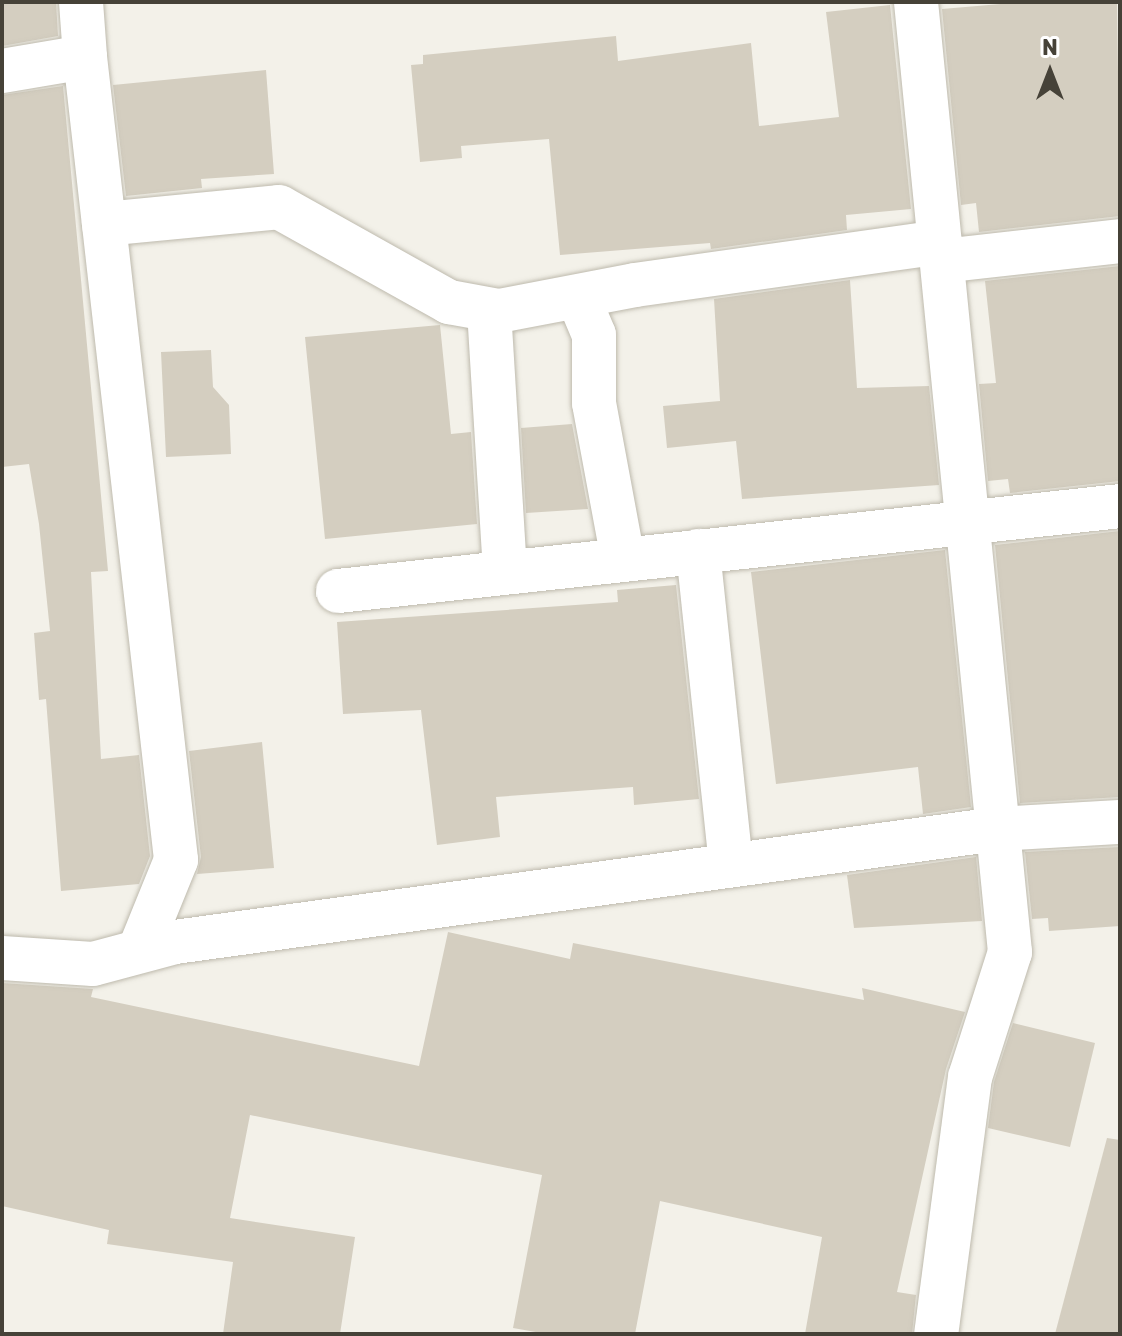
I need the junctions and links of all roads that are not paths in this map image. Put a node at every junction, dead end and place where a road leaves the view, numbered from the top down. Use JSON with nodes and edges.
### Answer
{"nodes":[{"id":1,"x":81,"y":2,"type":"edge"},
{"id":2,"x":916,"y":2,"type":"edge"},
{"id":3,"x":85,"y":57,"type":"junction"},
{"id":4,"x":2,"y":71,"type":"edge"},
{"id":5,"x":104,"y":224,"type":"junction"},
{"id":6,"x":1120,"y":241,"type":"edge"},
{"id":7,"x":941,"y":251,"type":"junction"},
{"id":8,"x":578,"y":297,"type":"junction"},
{"id":9,"x":489,"y":310,"type":"junction"},
{"id":10,"x":1120,"y":506,"type":"edge"},
{"id":11,"x":967,"y":521,"type":"junction"},
{"id":12,"x":698,"y":551,"type":"junction"},
{"id":13,"x":623,"y":559,"type":"junction"},
{"id":14,"x":505,"y":572,"type":"junction"},
{"id":15,"x":338,"y":591,"type":"dead end"},
{"id":16,"x":1120,"y":822,"type":"edge"},
{"id":17,"x":997,"y":829,"type":"junction"},
{"id":18,"x":731,"y":865,"type":"junction"},
{"id":19,"x":139,"y":951,"type":"junction"},
{"id":20,"x":2,"y":958,"type":"edge"},
{"id":21,"x":936,"y":1334,"type":"edge"}],
"edges":[{"from":1,"to":3,"type":"street"},
{"from":2,"to":7,"type":"street"},
{"from":3,"to":4,"type":"street"},
{"from":3,"to":5,"type":"street"},
{"from":5,"to":9,"type":"street"},
{"from":5,"to":19,"type":"street"},
{"from":6,"to":7,"type":"street"},
{"from":7,"to":8,"type":"street"},
{"from":7,"to":11,"type":"street"},
{"from":8,"to":9,"type":"street"},
{"from":8,"to":13,"type":"street"},
{"from":9,"to":14,"type":"street"},
{"from":10,"to":11,"type":"street"},
{"from":11,"to":12,"type":"street"},
{"from":11,"to":17,"type":"street"},
{"from":12,"to":13,"type":"street"},
{"from":12,"to":18,"type":"street"},
{"from":13,"to":14,"type":"street"},
{"from":14,"to":15,"type":"street"},
{"from":16,"to":17,"type":"street"},
{"from":17,"to":18,"type":"street"},
{"from":17,"to":21,"type":"street"},
{"from":18,"to":19,"type":"street"},
{"from":19,"to":20,"type":"street"}]}
